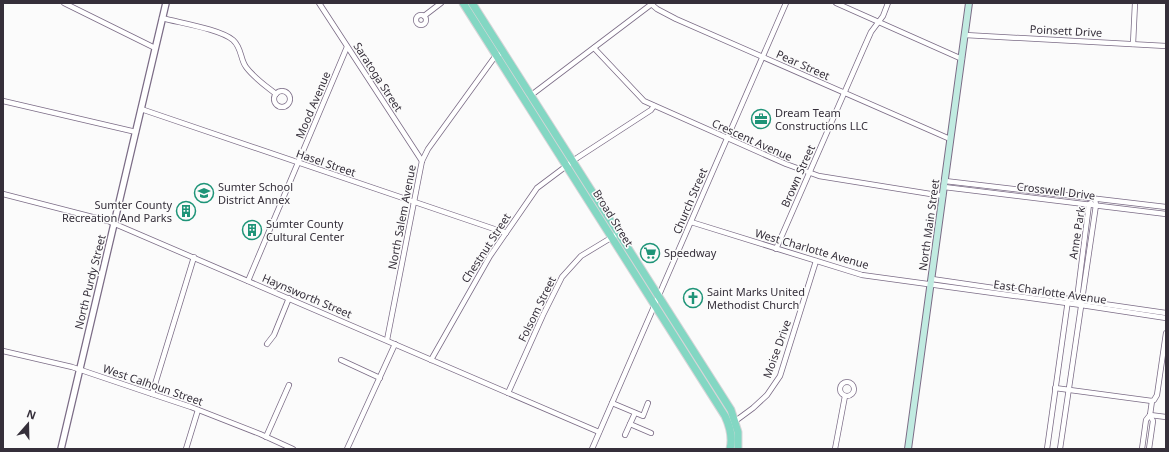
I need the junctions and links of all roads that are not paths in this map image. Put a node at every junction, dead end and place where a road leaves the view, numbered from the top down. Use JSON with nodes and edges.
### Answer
{"nodes":[{"id":1,"x":64,"y":3,"type":"edge"},
{"id":2,"x":75,"y":3,"type":"edge"},
{"id":3,"x":166,"y":3,"type":"edge"},
{"id":4,"x":319,"y":3,"type":"edge"},
{"id":5,"x":441,"y":3,"type":"edge"},
{"id":6,"x":463,"y":3,"type":"edge"},
{"id":7,"x":472,"y":3,"type":"edge"},
{"id":8,"x":651,"y":3,"type":"edge"},
{"id":9,"x":786,"y":3,"type":"edge"},
{"id":10,"x":836,"y":3,"type":"edge"},
{"id":11,"x":888,"y":3,"type":"edge"},
{"id":12,"x":969,"y":3,"type":"edge"},
{"id":13,"x":1135,"y":3,"type":"edge"},
{"id":14,"x":841,"y":4,"type":"edge"},
{"id":15,"x":76,"y":9,"type":"junction"},
{"id":16,"x":424,"y":16,"type":"dead end"},
{"id":17,"x":162,"y":18,"type":"junction"},
{"id":18,"x":879,"y":22,"type":"junction"},
{"id":19,"x":965,"y":36,"type":"junction"},
{"id":20,"x":1133,"y":44,"type":"junction"},
{"id":21,"x":1166,"y":46,"type":"edge"},
{"id":22,"x":347,"y":47,"type":"junction"},
{"id":23,"x":155,"y":48,"type":"junction"},
{"id":24,"x":594,"y":48,"type":"junction"},
{"id":25,"x":500,"y":54,"type":"junction"},
{"id":26,"x":763,"y":57,"type":"junction"},
{"id":27,"x":962,"y":59,"type":"junction"},
{"id":28,"x":844,"y":93,"type":"junction"},
{"id":29,"x":276,"y":94,"type":"dead end"},
{"id":30,"x":528,"y":97,"type":"junction"},
{"id":31,"x":3,"y":101,"type":"edge"},
{"id":32,"x":654,"y":106,"type":"junction"},
{"id":33,"x":141,"y":109,"type":"junction"},
{"id":34,"x":136,"y":132,"type":"junction"},
{"id":35,"x":727,"y":139,"type":"junction"},
{"id":36,"x":950,"y":139,"type":"junction"},
{"id":37,"x":422,"y":161,"type":"junction"},
{"id":38,"x":298,"y":163,"type":"junction"},
{"id":39,"x":570,"y":163,"type":"junction"},
{"id":40,"x":809,"y":174,"type":"junction"},
{"id":41,"x":945,"y":184,"type":"junction"},
{"id":42,"x":3,"y":194,"type":"edge"},
{"id":43,"x":943,"y":196,"type":"junction"},
{"id":44,"x":1095,"y":199,"type":"junction"},
{"id":45,"x":413,"y":201,"type":"junction"},
{"id":46,"x":1089,"y":204,"type":"junction"},
{"id":47,"x":1096,"y":205,"type":"junction"},
{"id":48,"x":1166,"y":208,"type":"edge"},
{"id":49,"x":1166,"y":214,"type":"edge"},
{"id":50,"x":691,"y":222,"type":"junction"},
{"id":51,"x":114,"y":223,"type":"junction"},
{"id":52,"x":506,"y":233,"type":"junction"},
{"id":53,"x":615,"y":235,"type":"junction"},
{"id":54,"x":776,"y":249,"type":"junction"},
{"id":55,"x":194,"y":257,"type":"junction"},
{"id":56,"x":816,"y":261,"type":"junction"},
{"id":57,"x":248,"y":281,"type":"junction"},
{"id":58,"x":931,"y":282,"type":"junction"},
{"id":59,"x":658,"y":296,"type":"junction"},
{"id":60,"x":289,"y":298,"type":"junction"},
{"id":61,"x":1068,"y":300,"type":"junction"},
{"id":62,"x":1080,"y":301,"type":"junction"},
{"id":63,"x":655,"y":304,"type":"junction"},
{"id":64,"x":1166,"y":312,"type":"edge"},
{"id":65,"x":1166,"y":318,"type":"edge"},
{"id":66,"x":1166,"y":333,"type":"edge"},
{"id":67,"x":387,"y":340,"type":"junction"},
{"id":68,"x":267,"y":344,"type":"dead end"},
{"id":69,"x":395,"y":344,"type":"junction"},
{"id":70,"x":3,"y":350,"type":"edge"},
{"id":71,"x":341,"y":360,"type":"dead end"},
{"id":72,"x":431,"y":360,"type":"junction"},
{"id":73,"x":79,"y":369,"type":"junction"},
{"id":74,"x":380,"y":378,"type":"junction"},
{"id":75,"x":289,"y":385,"type":"dead end"},
{"id":76,"x":1055,"y":388,"type":"junction"},
{"id":77,"x":1069,"y":390,"type":"junction"},
{"id":78,"x":508,"y":393,"type":"junction"},
{"id":79,"x":152,"y":394,"type":"junction"},
{"id":80,"x":845,"y":396,"type":"dead end"},
{"id":81,"x":1152,"y":401,"type":"junction"},
{"id":82,"x":612,"y":403,"type":"junction"},
{"id":83,"x":648,"y":403,"type":"dead end"},
{"id":84,"x":198,"y":410,"type":"junction"},
{"id":85,"x":635,"y":413,"type":"junction"},
{"id":86,"x":1150,"y":415,"type":"junction"},
{"id":87,"x":1166,"y":417,"type":"edge"},
{"id":88,"x":735,"y":421,"type":"junction"},
{"id":89,"x":630,"y":424,"type":"junction"},
{"id":90,"x":729,"y":426,"type":"junction"},
{"id":91,"x":599,"y":432,"type":"junction"},
{"id":92,"x":651,"y":433,"type":"dead end"},
{"id":93,"x":625,"y":436,"type":"dead end"},
{"id":94,"x":266,"y":437,"type":"junction"},
{"id":95,"x":61,"y":449,"type":"edge"},
{"id":96,"x":186,"y":449,"type":"edge"},
{"id":97,"x":293,"y":449,"type":"edge"},
{"id":98,"x":347,"y":449,"type":"edge"},
{"id":99,"x":592,"y":449,"type":"edge"},
{"id":100,"x":730,"y":449,"type":"edge"},
{"id":101,"x":738,"y":449,"type":"edge"},
{"id":102,"x":835,"y":449,"type":"edge"},
{"id":103,"x":908,"y":449,"type":"edge"},
{"id":104,"x":1047,"y":449,"type":"edge"},
{"id":105,"x":1060,"y":449,"type":"edge"},
{"id":106,"x":1142,"y":449,"type":"edge"},
{"id":107,"x":1150,"y":449,"type":"edge"}],
"edges":[{"from":1,"to":15,"type":"street"},
{"from":2,"to":15,"type":"street"},
{"from":3,"to":17,"type":"street","name":"North Purdy Street"},
{"from":4,"to":22,"type":"street","name":"Saratoga Street"},
{"from":5,"to":16,"type":"street"},
{"from":6,"to":25,"type":"main road","name":"Broad Street"},
{"from":7,"to":25,"type":"main road","name":"Broad Street"},
{"from":8,"to":24,"type":"street"},
{"from":8,"to":26,"type":"street","name":"Pear Street"},
{"from":9,"to":26,"type":"street","name":"Church Street"},
{"from":10,"to":14,"type":"street"},
{"from":11,"to":18,"type":"street","name":"Brown Street"},
{"from":12,"to":19,"type":"main road","name":"North Main Street"},
{"from":13,"to":20,"type":"street"},
{"from":14,"to":18,"type":"street"},
{"from":15,"to":23,"type":"street"},
{"from":17,"to":23,"type":"street","name":"North Purdy Street"},
{"from":17,"to":29,"type":"street"},
{"from":18,"to":27,"type":"street"},
{"from":18,"to":28,"type":"street","name":"Brown Street"},
{"from":19,"to":20,"type":"street","name":"Poinsett Drive"},
{"from":19,"to":27,"type":"main road","name":"North Main Street"},
{"from":20,"to":21,"type":"street","name":"Poinsett Drive"},
{"from":22,"to":37,"type":"street","name":"Saratoga Street"},
{"from":22,"to":38,"type":"street","name":"Mood Avenue"},
{"from":23,"to":33,"type":"street","name":"North Purdy Street"},
{"from":24,"to":30,"type":"street"},
{"from":24,"to":32,"type":"street","name":"Crescent Avenue"},
{"from":25,"to":30,"type":"main road","name":"Broad Street"},
{"from":25,"to":37,"type":"street","name":"North Salem Avenue"},
{"from":26,"to":28,"type":"street","name":"Pear Street"},
{"from":26,"to":35,"type":"street","name":"Church Street"},
{"from":27,"to":36,"type":"main road","name":"North Main Street"},
{"from":28,"to":36,"type":"street","name":"Pear Street"},
{"from":28,"to":40,"type":"street","name":"Brown Street"},
{"from":30,"to":39,"type":"main road","name":"Broad Street"},
{"from":31,"to":34,"type":"street"},
{"from":32,"to":35,"type":"street","name":"Crescent Avenue"},
{"from":32,"to":39,"type":"street"},
{"from":33,"to":34,"type":"street","name":"North Purdy Street"},
{"from":33,"to":38,"type":"street","name":"Hasel Street"},
{"from":34,"to":51,"type":"street","name":"North Purdy Street"},
{"from":35,"to":40,"type":"street","name":"Crescent Avenue"},
{"from":35,"to":50,"type":"street","name":"Church Street"},
{"from":36,"to":41,"type":"main road","name":"North Main Street"},
{"from":37,"to":45,"type":"street","name":"North Salem Avenue"},
{"from":38,"to":45,"type":"street","name":"Hasel Street"},
{"from":38,"to":57,"type":"street","name":"Mood Avenue"},
{"from":39,"to":52,"type":"street","name":"Chestnut Street"},
{"from":39,"to":53,"type":"main road","name":"Broad Street"},
{"from":40,"to":43,"type":"street","name":"Crescent Avenue"},
{"from":40,"to":54,"type":"street","name":"Brown Street"},
{"from":41,"to":43,"type":"main road","name":"North Main Street"},
{"from":41,"to":44,"type":"street","name":"Crosswell Drive"},
{"from":41,"to":46,"type":"street","name":"Crosswell Drive"},
{"from":42,"to":51,"type":"street","name":"Haynsworth Street"},
{"from":43,"to":58,"type":"main road","name":"North Main Street"},
{"from":44,"to":46,"type":"street","name":"Anne Park"},
{"from":44,"to":47,"type":"street","name":"Anne Park"},
{"from":44,"to":48,"type":"street","name":"Crosswell Drive"},
{"from":45,"to":52,"type":"street","name":"Hasel Street"},
{"from":45,"to":67,"type":"street","name":"North Salem Avenue"},
{"from":46,"to":47,"type":"street","name":"Crosswell Drive"},
{"from":46,"to":62,"type":"street","name":"Anne Park"},
{"from":47,"to":49,"type":"street","name":"Crosswell Drive"},
{"from":47,"to":62,"type":"street","name":"Anne Park"},
{"from":50,"to":54,"type":"street","name":"West Charlotte Avenue"},
{"from":50,"to":59,"type":"street","name":"Church Street"},
{"from":51,"to":55,"type":"street","name":"Haynsworth Street"},
{"from":51,"to":73,"type":"street","name":"North Purdy Street"},
{"from":52,"to":72,"type":"street","name":"Chestnut Street"},
{"from":53,"to":59,"type":"main road","name":"Broad Street"},
{"from":53,"to":63,"type":"main road","name":"Broad Street"},
{"from":53,"to":78,"type":"street","name":"Folsom Street"},
{"from":54,"to":56,"type":"street","name":"West Charlotte Avenue"},
{"from":55,"to":57,"type":"street","name":"Haynsworth Street"},
{"from":55,"to":79,"type":"street"},
{"from":56,"to":58,"type":"street","name":"West Charlotte Avenue"},
{"from":56,"to":88,"type":"street","name":"Moise Drive"},
{"from":57,"to":60,"type":"street","name":"Haynsworth Street"},
{"from":58,"to":61,"type":"street","name":"East Charlotte Avenue"},
{"from":58,"to":103,"type":"main road","name":"North Main Street"},
{"from":59,"to":63,"type":"street","name":"Church Street"},
{"from":59,"to":88,"type":"main road","name":"Broad Street"},
{"from":60,"to":67,"type":"street","name":"Haynsworth Street"},
{"from":60,"to":68,"type":"street"},
{"from":61,"to":62,"type":"street","name":"East Charlotte Avenue"},
{"from":61,"to":76,"type":"street"},
{"from":62,"to":64,"type":"street","name":"East Charlotte Avenue"},
{"from":62,"to":65,"type":"street","name":"East Charlotte Avenue"},
{"from":62,"to":77,"type":"street","name":"Anne Park"},
{"from":63,"to":82,"type":"street","name":"Church Street"},
{"from":63,"to":90,"type":"main road","name":"Broad Street"},
{"from":66,"to":81,"type":"street"},
{"from":67,"to":69,"type":"street","name":"Haynsworth Street"},
{"from":69,"to":72,"type":"street","name":"Haynsworth Street"},
{"from":69,"to":74,"type":"street"},
{"from":70,"to":73,"type":"street","name":"West Calhoun Street"},
{"from":71,"to":74,"type":"street"},
{"from":72,"to":78,"type":"street","name":"Haynsworth Street"},
{"from":73,"to":79,"type":"street","name":"West Calhoun Street"},
{"from":73,"to":95,"type":"street","name":"North Purdy Street"},
{"from":74,"to":98,"type":"street"},
{"from":75,"to":94,"type":"street"},
{"from":76,"to":77,"type":"street"},
{"from":76,"to":104,"type":"street"},
{"from":77,"to":81,"type":"street"},
{"from":77,"to":105,"type":"street","name":"Anne Park"},
{"from":78,"to":91,"type":"street","name":"Haynsworth Street"},
{"from":79,"to":84,"type":"street","name":"West Calhoun Street"},
{"from":80,"to":102,"type":"street"},
{"from":81,"to":86,"type":"street"},
{"from":82,"to":85,"type":"street"},
{"from":82,"to":91,"type":"street","name":"Church Street"},
{"from":83,"to":85,"type":"street"},
{"from":84,"to":94,"type":"street","name":"West Calhoun Street"},
{"from":84,"to":96,"type":"street"},
{"from":85,"to":89,"type":"street"},
{"from":86,"to":87,"type":"street"},
{"from":86,"to":106,"type":"street"},
{"from":86,"to":107,"type":"street"},
{"from":88,"to":90,"type":"street","name":"Moise Drive"},
{"from":88,"to":101,"type":"main road","name":"Broad Street"},
{"from":89,"to":92,"type":"street"},
{"from":89,"to":93,"type":"street"},
{"from":90,"to":100,"type":"main road","name":"Broad Street"},
{"from":91,"to":99,"type":"street","name":"Church Street"},
{"from":94,"to":97,"type":"street","name":"West Calhoun Street"}]}
